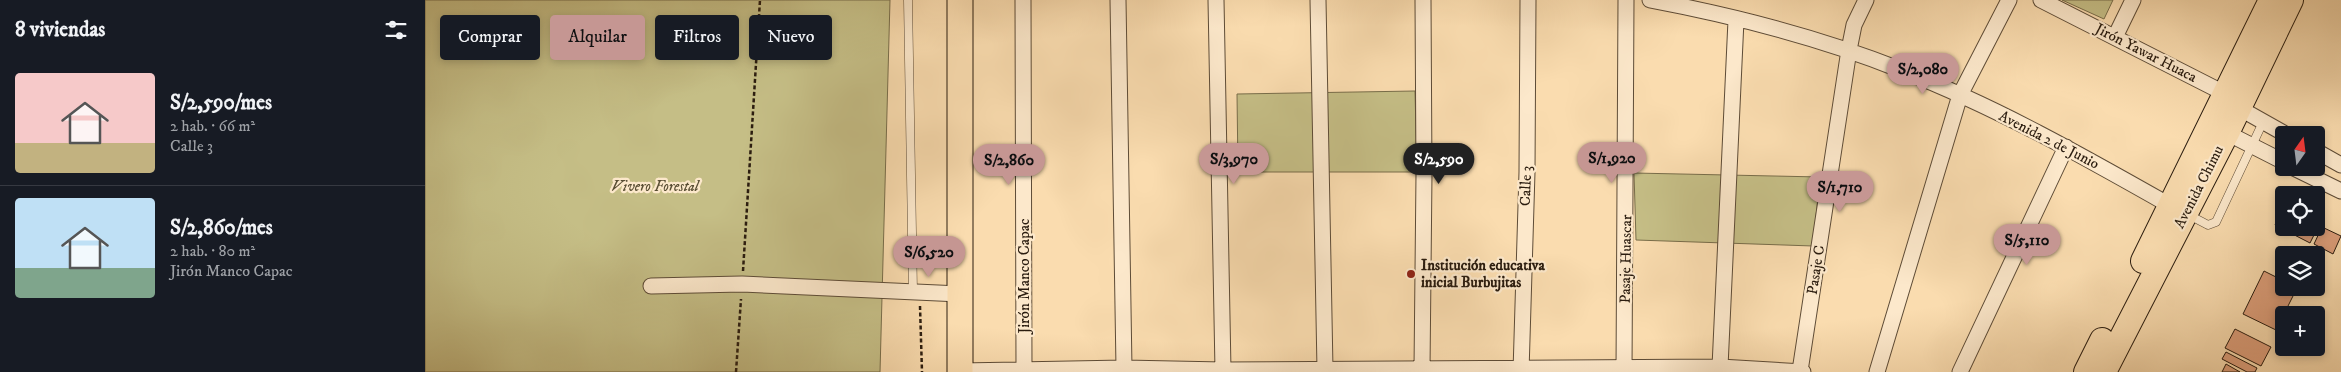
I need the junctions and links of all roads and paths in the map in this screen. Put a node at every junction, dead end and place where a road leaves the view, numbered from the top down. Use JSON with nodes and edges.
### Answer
{"nodes":[{"id":1,"x":760,"y":0,"type":"edge"},
{"id":2,"x":908,"y":0,"type":"edge"},
{"id":3,"x":959,"y":0,"type":"edge"},
{"id":4,"x":1023,"y":0,"type":"edge"},
{"id":5,"x":1119,"y":0,"type":"edge"},
{"id":6,"x":1216,"y":0,"type":"edge"},
{"id":7,"x":1317,"y":0,"type":"edge"},
{"id":8,"x":1423,"y":0,"type":"edge"},
{"id":9,"x":1529,"y":0,"type":"edge"},
{"id":10,"x":1626,"y":0,"type":"edge"},
{"id":11,"x":1650,"y":0,"type":"edge"},
{"id":12,"x":1866,"y":0,"type":"edge"},
{"id":13,"x":2009,"y":0,"type":"edge"},
{"id":14,"x":2041,"y":0,"type":"edge"},
{"id":15,"x":2133,"y":0,"type":"edge"},
{"id":16,"x":2271,"y":0,"type":"edge"},
{"id":17,"x":2291,"y":0,"type":"edge"},
{"id":18,"x":1736,"y":20,"type":"junction"},
{"id":19,"x":2115,"y":37,"type":"junction"},
{"id":20,"x":1849,"y":50,"type":"junction"},
{"id":21,"x":1960,"y":95,"type":"junction"},
{"id":22,"x":2231,"y":101,"type":"junction"},
{"id":23,"x":2263,"y":122,"type":"junction"},
{"id":24,"x":2275,"y":128,"type":"edge"},
{"id":25,"x":2227,"y":133,"type":"junction"},
{"id":26,"x":2252,"y":146,"type":"junction"},
{"id":27,"x":2066,"y":148,"type":"junction"},
{"id":28,"x":2325,"y":156,"type":"edge"},
{"id":29,"x":2275,"y":158,"type":"edge"},
{"id":30,"x":2341,"y":165,"type":"edge"},
{"id":31,"x":2310,"y":176,"type":"edge"},
{"id":32,"x":2341,"y":192,"type":"edge"},
{"id":33,"x":2178,"y":210,"type":"junction"},
{"id":34,"x":742,"y":284,"type":"junction"},
{"id":35,"x":651,"y":286,"type":"dead end"},
{"id":36,"x":913,"y":292,"type":"junction"},
{"id":37,"x":960,"y":294,"type":"junction"},
{"id":38,"x":1720,"y":367,"type":"junction"},
{"id":39,"x":1124,"y":368,"type":"junction"},
{"id":40,"x":1325,"y":369,"type":"junction"},
{"id":41,"x":1421,"y":369,"type":"junction"},
{"id":42,"x":1223,"y":370,"type":"junction"},
{"id":43,"x":1521,"y":370,"type":"edge"},
{"id":44,"x":1624,"y":370,"type":"edge"},
{"id":45,"x":1024,"y":371,"type":"edge"},
{"id":46,"x":1371,"y":371,"type":"edge"},
{"id":47,"x":737,"y":372,"type":"edge"},
{"id":48,"x":960,"y":372,"type":"edge"},
{"id":49,"x":1802,"y":372,"type":"edge"},
{"id":50,"x":1877,"y":372,"type":"edge"},
{"id":51,"x":1960,"y":372,"type":"edge"},
{"id":52,"x":2086,"y":372,"type":"edge"},
{"id":53,"x":2104,"y":372,"type":"edge"}],
"edges":[{"from":1,"to":34,"type":"path"},
{"from":2,"to":36,"type":"lane"},
{"from":3,"to":37,"type":"highway"},
{"from":4,"to":45,"type":"street","name":"Jirón Manco Capac"},
{"from":5,"to":39,"type":"street"},
{"from":6,"to":42,"type":"street"},
{"from":7,"to":40,"type":"street"},
{"from":8,"to":41,"type":"street"},
{"from":9,"to":43,"type":"street","name":"Calle 3"},
{"from":10,"to":44,"type":"street","name":"Pasaje Huascar"},
{"from":11,"to":18,"type":"street","name":"Avenida 2 de Junio"},
{"from":12,"to":20,"type":"street","name":"Pasaje C"},
{"from":13,"to":21,"type":"street"},
{"from":14,"to":19,"type":"street","name":"Jirón Yawar Huaca"},
{"from":15,"to":19,"type":"street"},
{"from":16,"to":22,"type":"main road","name":"Avenida Chimu"},
{"from":17,"to":22,"type":"main road","name":"Avenida Chimu"},
{"from":18,"to":20,"type":"street","name":"Avenida 2 de Junio"},
{"from":18,"to":38,"type":"street"},
{"from":19,"to":22,"type":"street","name":"Jirón Yawar Huaca"},
{"from":20,"to":21,"type":"street","name":"Avenida 2 de Junio"},
{"from":20,"to":49,"type":"street","name":"Pasaje C"},
{"from":21,"to":27,"type":"street","name":"Avenida 2 de Junio"},
{"from":21,"to":50,"type":"street"},
{"from":22,"to":23,"type":"street","name":"Jirón Yawar Huaca"},
{"from":22,"to":25,"type":"main road","name":"Avenida Chimu"},
{"from":22,"to":33,"type":"main road","name":"Avenida Chimu"},
{"from":23,"to":24,"type":"street","name":"Jirón Yawar Huaca"},
{"from":23,"to":26,"type":"lane"},
{"from":25,"to":26,"type":"street"},
{"from":25,"to":33,"type":"main road","name":"Avenida Chimu"},
{"from":26,"to":29,"type":"street"},
{"from":26,"to":33,"type":"lane"},
{"from":27,"to":33,"type":"street","name":"Avenida 2 de Junio"},
{"from":27,"to":51,"type":"street"},
{"from":28,"to":30,"type":"street"},
{"from":31,"to":32,"type":"street"},
{"from":33,"to":52,"type":"main road","name":"Avenida Chimu"},
{"from":33,"to":53,"type":"main road","name":"Avenida Chimu"},
{"from":34,"to":35,"type":"street"},
{"from":34,"to":36,"type":"street"},
{"from":34,"to":47,"type":"path"},
{"from":36,"to":37,"type":"street"},
{"from":37,"to":48,"type":"highway"},
{"from":38,"to":44,"type":"street"},
{"from":38,"to":49,"type":"street"},
{"from":39,"to":42,"type":"street"},
{"from":39,"to":45,"type":"street"},
{"from":40,"to":42,"type":"street"},
{"from":40,"to":46,"type":"street"},
{"from":41,"to":43,"type":"street"},
{"from":41,"to":46,"type":"street"},
{"from":43,"to":44,"type":"street"},
{"from":45,"to":48,"type":"street"}]}
